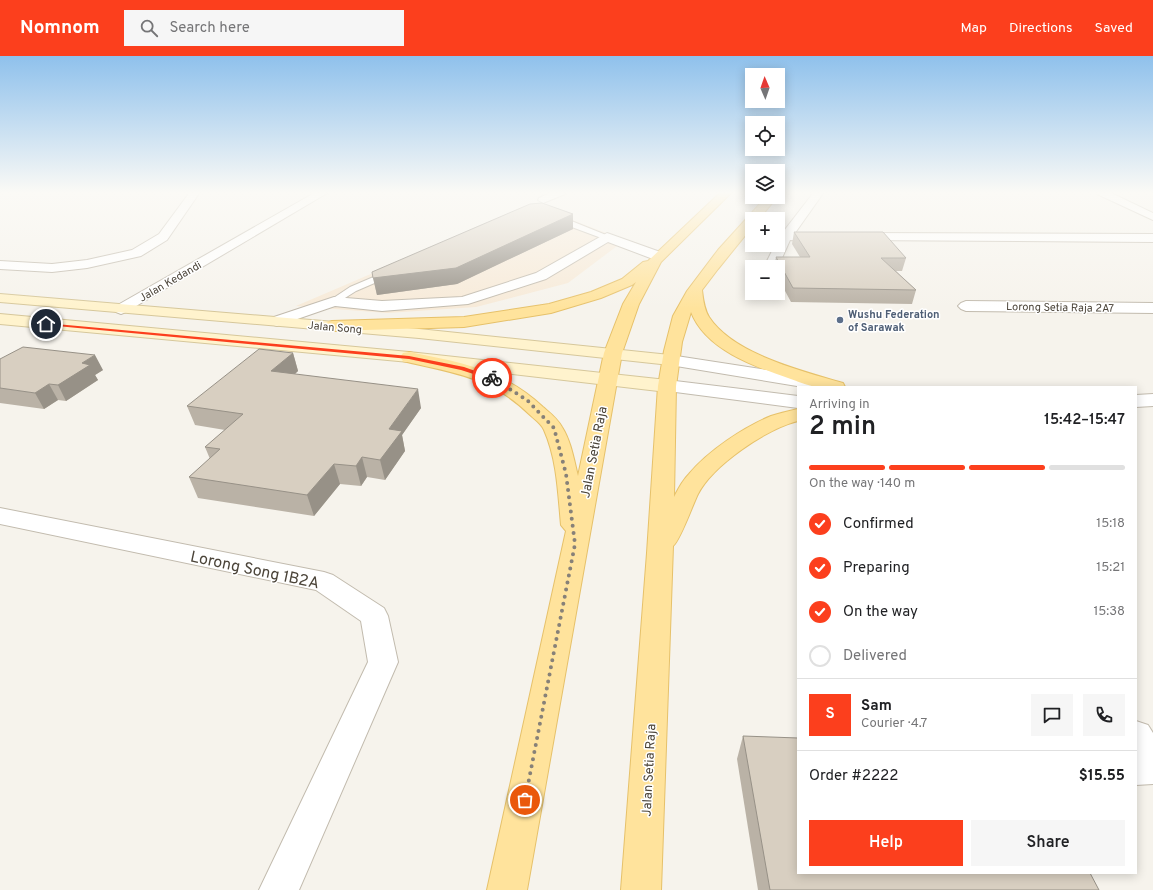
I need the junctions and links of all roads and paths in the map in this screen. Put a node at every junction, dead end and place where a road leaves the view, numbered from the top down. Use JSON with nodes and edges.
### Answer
{"nodes":[{"id":1,"x":167,"y":231,"type":"edge"},
{"id":2,"x":256,"y":231,"type":"edge"},
{"id":3,"x":591,"y":231,"type":"edge"},
{"id":4,"x":686,"y":231,"type":"edge"},
{"id":5,"x":742,"y":231,"type":"edge"},
{"id":6,"x":790,"y":231,"type":"edge"},
{"id":7,"x":786,"y":236,"type":"junction"},
{"id":8,"x":607,"y":237,"type":"junction"},
{"id":9,"x":1153,"y":238,"type":"edge"},
{"id":10,"x":656,"y":258,"type":"junction"},
{"id":11,"x":775,"y":260,"type":"edge"},
{"id":12,"x":0,"y":265,"type":"edge"},
{"id":13,"x":397,"y":270,"type":"edge"},
{"id":14,"x":695,"y":290,"type":"junction"},
{"id":15,"x":0,"y":298,"type":"edge"},
{"id":16,"x":334,"y":301,"type":"junction"},
{"id":17,"x":966,"y":306,"type":"dead end"},
{"id":18,"x":1153,"y":308,"type":"edge"},
{"id":19,"x":121,"y":309,"type":"junction"},
{"id":20,"x":0,"y":320,"type":"edge"},
{"id":21,"x":276,"y":321,"type":"junction"},
{"id":22,"x":332,"y":326,"type":"junction"},
{"id":23,"x":264,"y":344,"type":"junction"},
{"id":24,"x":613,"y":353,"type":"junction"},
{"id":25,"x":409,"y":357,"type":"junction"},
{"id":26,"x":668,"y":373,"type":"junction"},
{"id":27,"x":607,"y":380,"type":"junction"},
{"id":28,"x":824,"y":386,"type":"edge"},
{"id":29,"x":833,"y":386,"type":"edge"},
{"id":30,"x":1153,"y":400,"type":"edge"},
{"id":31,"x":1137,"y":401,"type":"edge"},
{"id":32,"x":797,"y":402,"type":"edge"},
{"id":33,"x":797,"y":415,"type":"edge"},
{"id":34,"x":0,"y":516,"type":"edge"},
{"id":35,"x":575,"y":544,"type":"junction"},
{"id":36,"x":660,"y":553,"type":"junction"},
{"id":37,"x":1137,"y":737,"type":"edge"},
{"id":38,"x":1153,"y":761,"type":"edge"},
{"id":39,"x":1153,"y":768,"type":"edge"},
{"id":40,"x":1137,"y":769,"type":"edge"},
{"id":41,"x":279,"y":890,"type":"edge"},
{"id":42,"x":507,"y":890,"type":"edge"},
{"id":43,"x":641,"y":890,"type":"edge"}],
"edges":[{"from":1,"to":12,"type":"street"},
{"from":2,"to":19,"type":"street","name":"Jalan Kedandi"},
{"from":3,"to":8,"type":"lane"},
{"from":4,"to":10,"type":"main road","name":"Jalan Setia Raja"},
{"from":5,"to":14,"type":"main road","name":"Jalan Setia Raja"},
{"from":6,"to":7,"type":"street"},
{"from":7,"to":9,"type":"street"},
{"from":7,"to":11,"type":"street"},
{"from":8,"to":10,"type":"street"},
{"from":8,"to":16,"type":"street"},
{"from":10,"to":22,"type":"main road"},
{"from":10,"to":24,"type":"main road","name":"Jalan Setia Raja"},
{"from":13,"to":16,"type":"lane"},
{"from":14,"to":26,"type":"main road","name":"Jalan Setia Raja"},
{"from":14,"to":29,"type":"main road"},
{"from":15,"to":19,"type":"main road","name":"Jalan Song"},
{"from":16,"to":21,"type":"street"},
{"from":17,"to":18,"type":"street","name":"Lorong Setia Raja 2A7"},
{"from":19,"to":21,"type":"main road","name":"Jalan Song"},
{"from":19,"to":23,"type":"main road"},
{"from":20,"to":23,"type":"main road","name":"Jalan Song"},
{"from":21,"to":22,"type":"main road","name":"Jalan Song"},
{"from":22,"to":24,"type":"main road","name":"Jalan Song"},
{"from":23,"to":25,"type":"main road","name":"Jalan Song"},
{"from":24,"to":26,"type":"main road","name":"Jalan Song"},
{"from":24,"to":27,"type":"main road","name":"Jalan Setia Raja"},
{"from":25,"to":27,"type":"main road","name":"Jalan Song"},
{"from":25,"to":35,"type":"main road"},
{"from":26,"to":27,"type":"main road","name":"Jalan Song"},
{"from":26,"to":28,"type":"street"},
{"from":26,"to":32,"type":"street"},
{"from":26,"to":36,"type":"main road","name":"Jalan Setia Raja"},
{"from":27,"to":35,"type":"main road","name":"Jalan Setia Raja"},
{"from":30,"to":31,"type":"street"},
{"from":33,"to":36,"type":"main road"},
{"from":34,"to":41,"type":"street","name":"Lorong Song 1B2A"},
{"from":35,"to":42,"type":"main road","name":"Jalan Setia Raja"},
{"from":36,"to":43,"type":"main road","name":"Jalan Setia Raja"},
{"from":37,"to":38,"type":"street"},
{"from":39,"to":40,"type":"street"}]}
